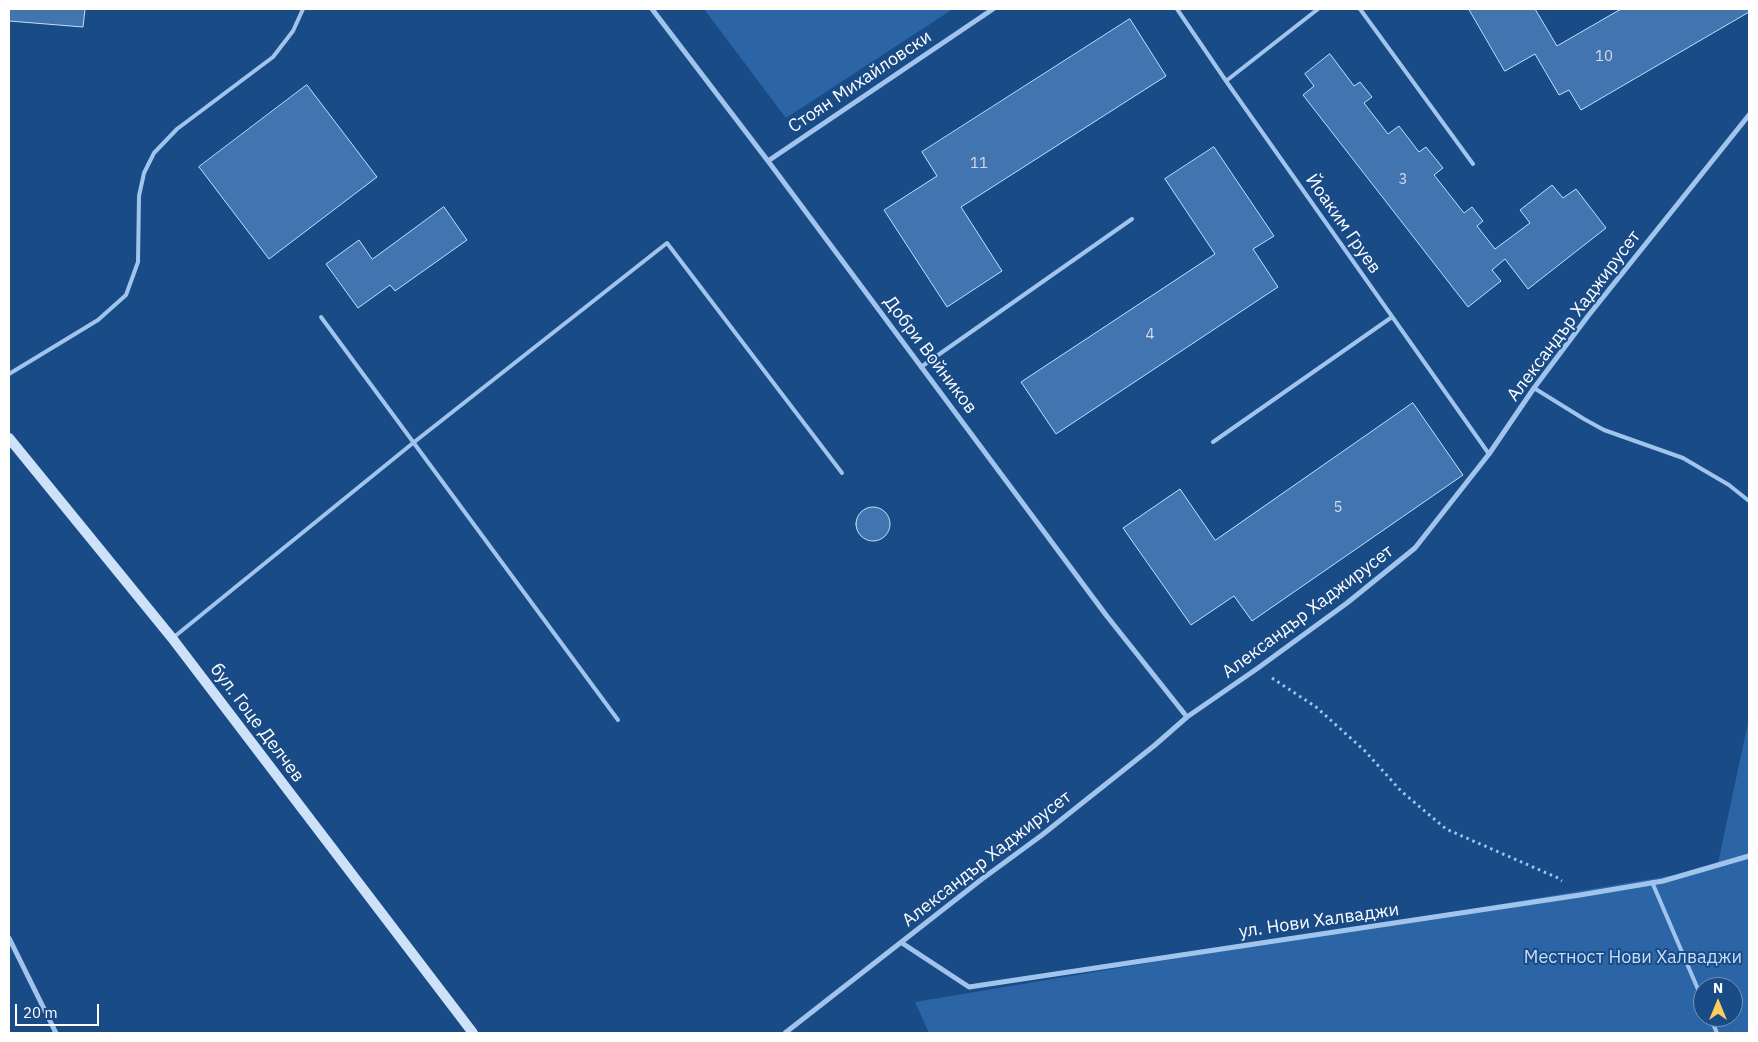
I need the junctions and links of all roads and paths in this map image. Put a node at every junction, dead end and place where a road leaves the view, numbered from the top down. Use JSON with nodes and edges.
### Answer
{"nodes":[{"id":1,"x":304,"y":9,"type":"edge"},
{"id":2,"x":652,"y":9,"type":"edge"},
{"id":3,"x":993,"y":9,"type":"edge"},
{"id":4,"x":1177,"y":9,"type":"edge"},
{"id":5,"x":1318,"y":9,"type":"edge"},
{"id":6,"x":1360,"y":9,"type":"edge"},
{"id":7,"x":1226,"y":81,"type":"junction"},
{"id":8,"x":1749,"y":115,"type":"edge"},
{"id":9,"x":768,"y":161,"type":"junction"},
{"id":10,"x":1473,"y":164,"type":"dead end"},
{"id":11,"x":1132,"y":219,"type":"dead end"},
{"id":12,"x":321,"y":317,"type":"dead end"},
{"id":13,"x":1392,"y":317,"type":"junction"},
{"id":14,"x":921,"y":367,"type":"junction"},
{"id":15,"x":9,"y":374,"type":"edge"},
{"id":16,"x":1534,"y":388,"type":"junction"},
{"id":17,"x":9,"y":438,"type":"edge"},
{"id":18,"x":1213,"y":442,"type":"dead end"},
{"id":19,"x":413,"y":443,"type":"junction"},
{"id":20,"x":1489,"y":454,"type":"junction"},
{"id":21,"x":842,"y":473,"type":"dead end"},
{"id":22,"x":1749,"y":501,"type":"edge"},
{"id":23,"x":172,"y":638,"type":"junction"},
{"id":24,"x":1258,"y":668,"type":"junction"},
{"id":25,"x":1187,"y":717,"type":"junction"},
{"id":26,"x":618,"y":720,"type":"dead end"},
{"id":27,"x":1749,"y":856,"type":"edge"},
{"id":28,"x":1652,"y":882,"type":"junction"},
{"id":29,"x":1580,"y":895,"type":"junction"},
{"id":30,"x":9,"y":938,"type":"edge"},
{"id":31,"x":902,"y":943,"type":"junction"},
{"id":32,"x":1693,"y":978,"type":"edge"},
{"id":33,"x":56,"y":1033,"type":"edge"},
{"id":34,"x":473,"y":1033,"type":"edge"},
{"id":35,"x":786,"y":1033,"type":"edge"}],
"edges":[{"from":1,"to":15,"type":"lane"},
{"from":2,"to":9,"type":"street","name":"Добри Войников"},
{"from":3,"to":9,"type":"street","name":"Стоян Михайловски"},
{"from":4,"to":7,"type":"lane","name":"Йоаким Груев"},
{"from":5,"to":7,"type":"lane"},
{"from":6,"to":10,"type":"lane"},
{"from":7,"to":13,"type":"lane","name":"Йоаким Груев"},
{"from":8,"to":16,"type":"street","name":"Александър Хаджирусет"},
{"from":9,"to":14,"type":"street","name":"Добри Войников"},
{"from":11,"to":14,"type":"lane"},
{"from":12,"to":19,"type":"lane"},
{"from":13,"to":18,"type":"lane"},
{"from":13,"to":20,"type":"lane","name":"Йоаким Груев"},
{"from":14,"to":25,"type":"street","name":"Добри Войников"},
{"from":16,"to":20,"type":"street","name":"Александър Хаджирусет"},
{"from":16,"to":22,"type":"lane"},
{"from":17,"to":23,"type":"main road","name":"бул. Гоце Делчев"},
{"from":19,"to":21,"type":"lane"},
{"from":19,"to":23,"type":"lane"},
{"from":19,"to":26,"type":"lane"},
{"from":20,"to":24,"type":"street","name":"Александър Хаджирусет"},
{"from":23,"to":34,"type":"main road","name":"бул. Гоце Делчев"},
{"from":24,"to":25,"type":"street","name":"Александър Хаджирусет"},
{"from":24,"to":29,"type":"path"},
{"from":25,"to":31,"type":"street","name":"Александър Хаджирусет"},
{"from":27,"to":28,"type":"street","name":"ул. Нови Халваджи"},
{"from":28,"to":29,"type":"street","name":"ул. Нови Халваджи"},
{"from":28,"to":32,"type":"lane"},
{"from":29,"to":31,"type":"street","name":"ул. Нови Халваджи"},
{"from":30,"to":33,"type":"street"},
{"from":31,"to":35,"type":"street","name":"Александър Хаджирусет"}]}
